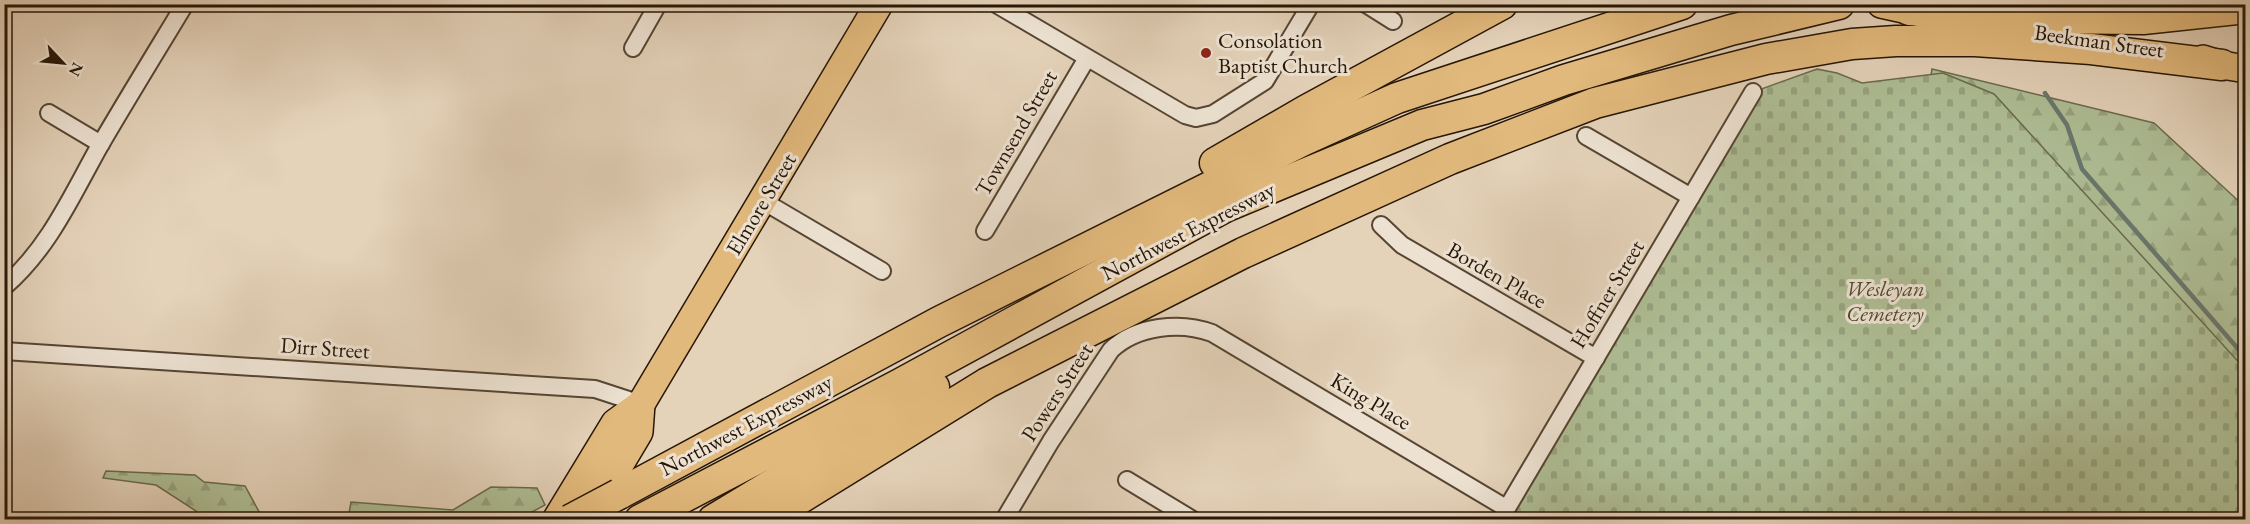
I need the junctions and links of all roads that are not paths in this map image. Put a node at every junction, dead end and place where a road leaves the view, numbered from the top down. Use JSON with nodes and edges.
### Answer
{"nodes":[{"id":1,"x":185,"y":4,"type":"edge"},
{"id":2,"x":658,"y":4,"type":"edge"},
{"id":3,"x":879,"y":4,"type":"edge"},
{"id":4,"x":996,"y":4,"type":"edge"},
{"id":5,"x":1311,"y":4,"type":"edge"},
{"id":6,"x":1366,"y":4,"type":"edge"},
{"id":7,"x":1502,"y":4,"type":"edge"},
{"id":8,"x":1839,"y":4,"type":"edge"},
{"id":9,"x":1680,"y":5,"type":"edge"},
{"id":10,"x":1895,"y":7,"type":"edge"},
{"id":11,"x":2246,"y":8,"type":"edge"},
{"id":12,"x":1393,"y":21,"type":"dead end"},
{"id":13,"x":633,"y":48,"type":"dead end"},
{"id":14,"x":1087,"y":57,"type":"junction"},
{"id":15,"x":2234,"y":67,"type":"edge"},
{"id":16,"x":1753,"y":92,"type":"dead end"},
{"id":17,"x":49,"y":113,"type":"dead end"},
{"id":18,"x":1581,"y":123,"type":"junction"},
{"id":19,"x":101,"y":144,"type":"junction"},
{"id":20,"x":1691,"y":197,"type":"junction"},
{"id":21,"x":763,"y":201,"type":"junction"},
{"id":22,"x":1381,"y":225,"type":"dead end"},
{"id":23,"x":985,"y":231,"type":"dead end"},
{"id":24,"x":882,"y":271,"type":"dead end"},
{"id":25,"x":1087,"y":282,"type":"junction"},
{"id":26,"x":4,"y":286,"type":"edge"},
{"id":27,"x":939,"y":322,"type":"junction"},
{"id":28,"x":1212,"y":333,"type":"joint"},
{"id":29,"x":4,"y":351,"type":"edge"},
{"id":30,"x":1596,"y":358,"type":"junction"},
{"id":31,"x":640,"y":404,"type":"junction"},
{"id":32,"x":873,"y":453,"type":"junction"},
{"id":33,"x":1127,"y":480,"type":"dead end"},
{"id":34,"x":1503,"y":514,"type":"edge"},
{"id":35,"x":556,"y":519,"type":"edge"},
{"id":36,"x":570,"y":519,"type":"edge"},
{"id":37,"x":587,"y":519,"type":"edge"},
{"id":38,"x":640,"y":519,"type":"edge"},
{"id":39,"x":713,"y":519,"type":"edge"},
{"id":40,"x":729,"y":519,"type":"edge"},
{"id":41,"x":765,"y":519,"type":"edge"},
{"id":42,"x":1004,"y":519,"type":"edge"},
{"id":43,"x":1193,"y":519,"type":"edge"}],
"edges":[{"from":1,"to":19,"type":"street"},
{"from":2,"to":13,"type":"street"},
{"from":3,"to":21,"type":"main road","name":"Elmore Street"},
{"from":4,"to":14,"type":"street"},
{"from":5,"to":14,"type":"street"},
{"from":6,"to":12,"type":"street"},
{"from":7,"to":27,"type":"highway"},
{"from":8,"to":25,"type":"highway","name":"Northwest Expressway"},
{"from":9,"to":27,"type":"highway","name":"Northwest Expressway"},
{"from":10,"to":11,"type":"highway"},
{"from":10,"to":15,"type":"main road","name":"Beekman Street"},
{"from":14,"to":23,"type":"street","name":"Townsend Street"},
{"from":15,"to":18,"type":"highway"},
{"from":16,"to":20,"type":"street","name":"Hoffner Street"},
{"from":17,"to":19,"type":"street"},
{"from":18,"to":20,"type":"street"},
{"from":18,"to":32,"type":"highway"},
{"from":19,"to":26,"type":"street"},
{"from":20,"to":30,"type":"street","name":"Hoffner Street"},
{"from":21,"to":24,"type":"street"},
{"from":21,"to":31,"type":"main road","name":"Elmore Street"},
{"from":22,"to":30,"type":"street","name":"Borden Place"},
{"from":25,"to":38,"type":"highway","name":"Northwest Expressway"},
{"from":25,"to":39,"type":"highway"},
{"from":27,"to":36,"type":"highway","name":"Northwest Expressway","bridge":true},
{"from":28,"to":34,"type":"street","name":"King Place"},
{"from":28,"to":42,"type":"street","name":"Powers Street"},
{"from":29,"to":31,"type":"street","name":"Dirr Street"},
{"from":30,"to":34,"type":"street","name":"Hoffner Street"},
{"from":31,"to":35,"type":"main road","name":"Elmore Street"},
{"from":31,"to":37,"type":"main road","name":"Elmore Street"},
{"from":32,"to":40,"type":"highway"},
{"from":32,"to":41,"type":"highway"},
{"from":33,"to":43,"type":"street"}]}
